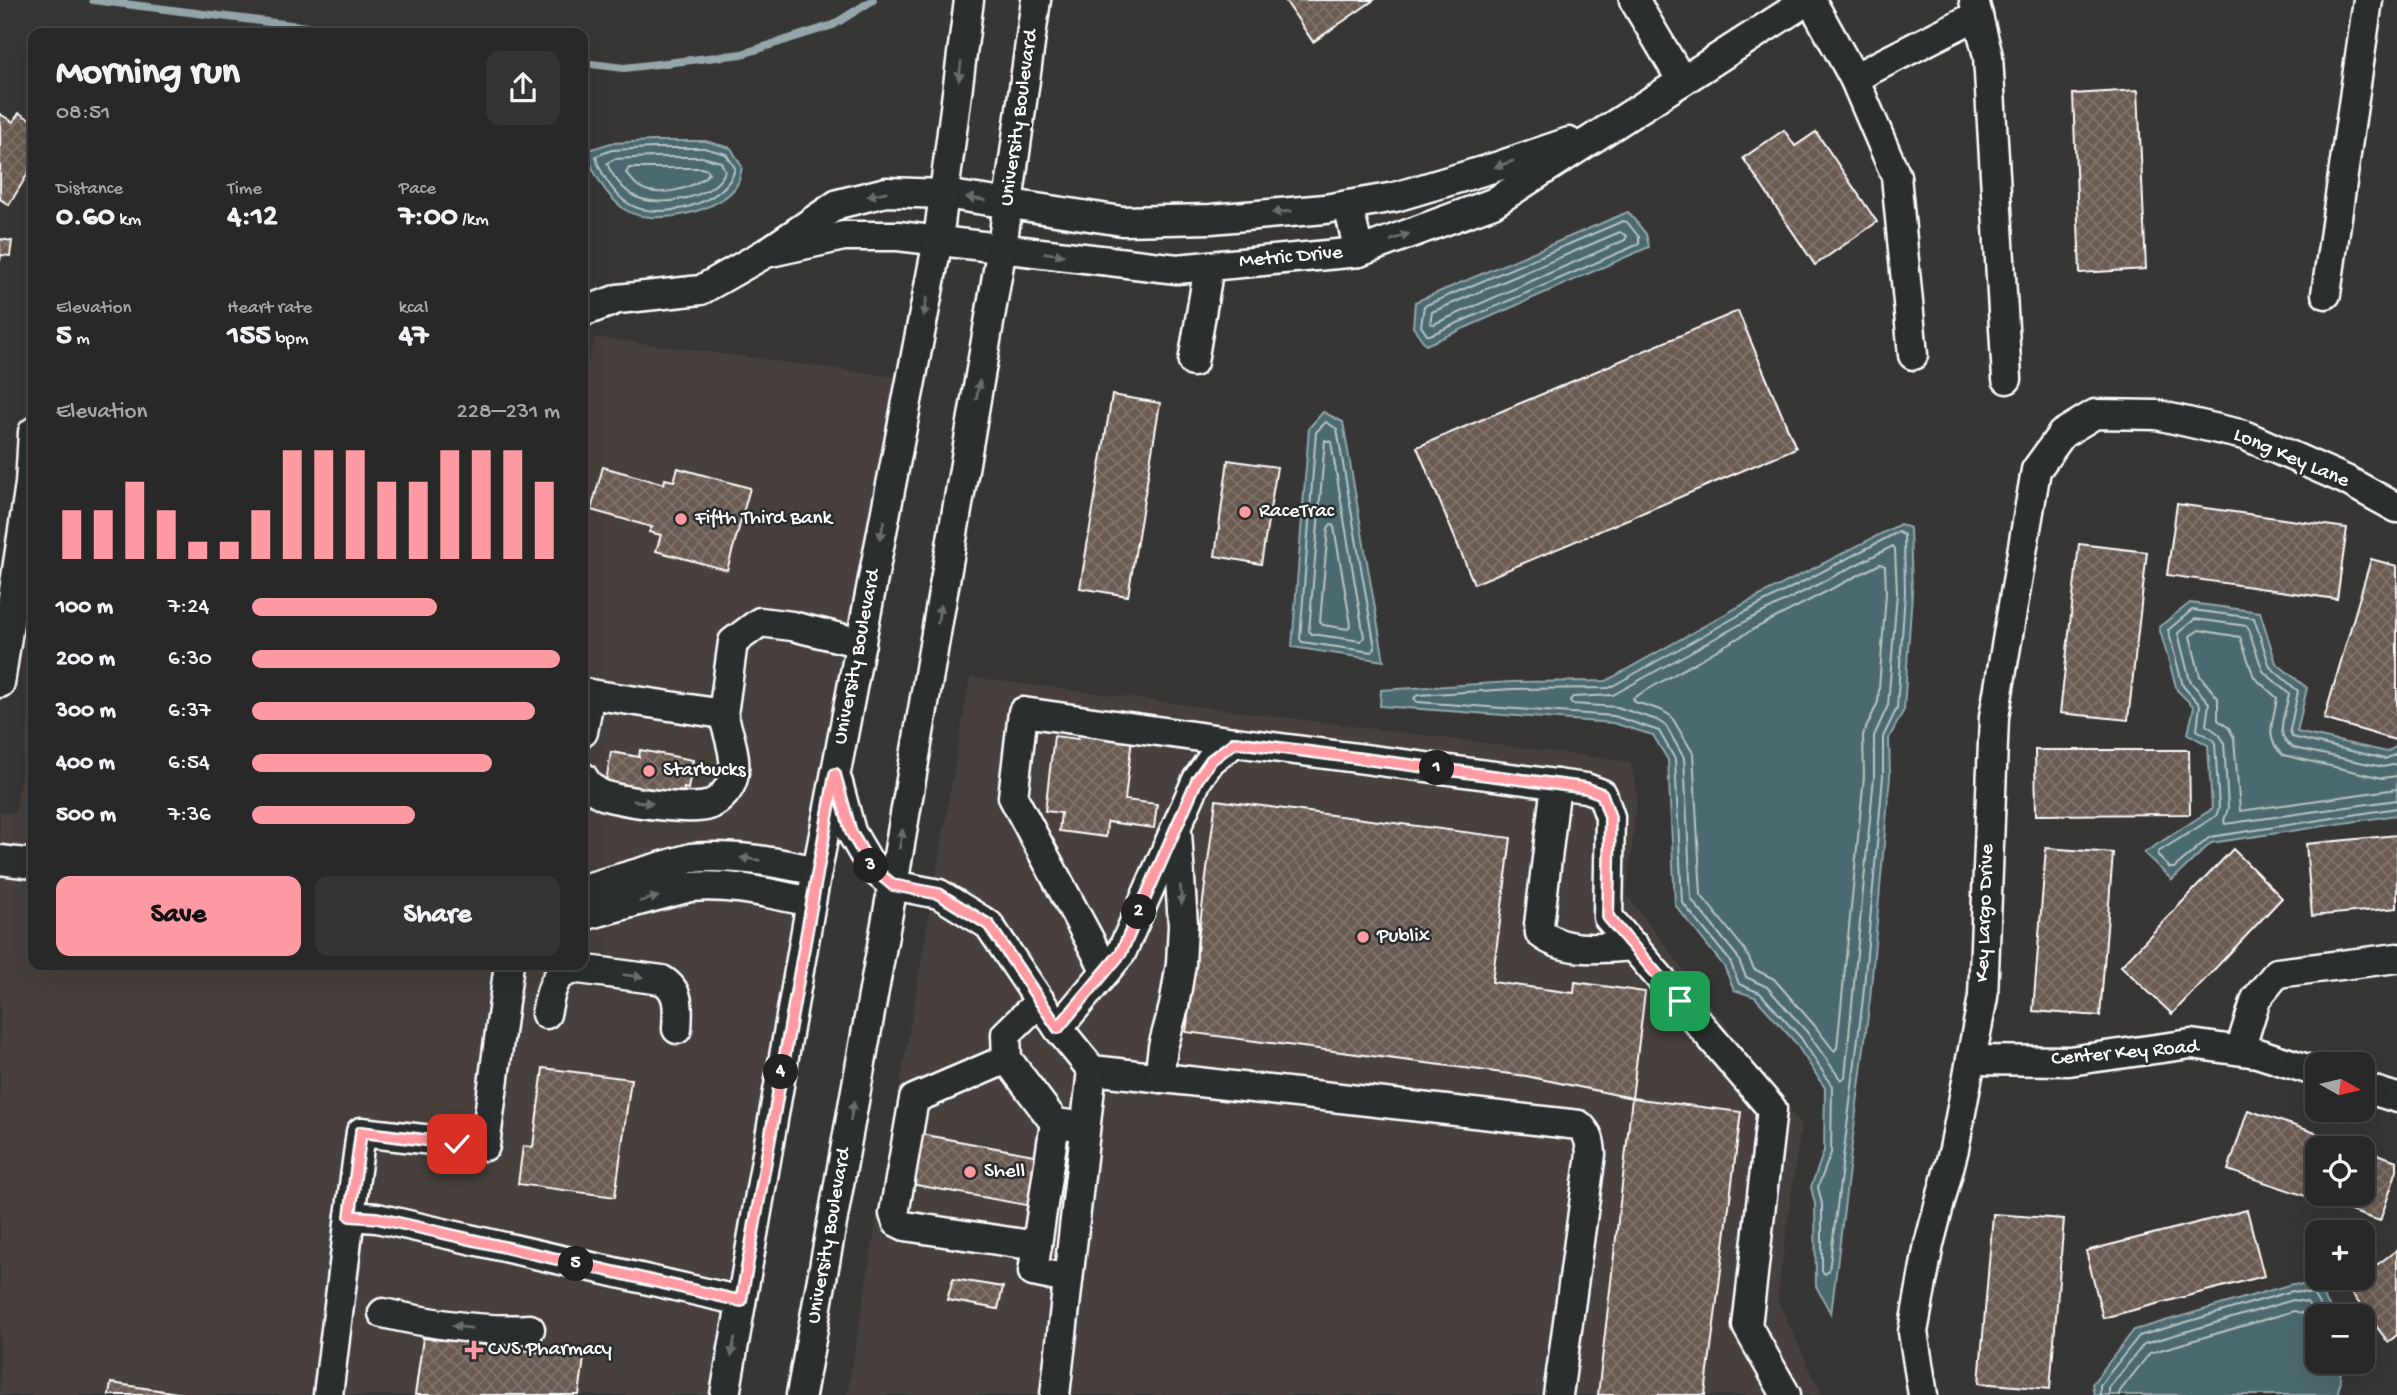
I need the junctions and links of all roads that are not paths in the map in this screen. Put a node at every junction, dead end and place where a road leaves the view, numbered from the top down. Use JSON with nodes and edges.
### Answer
{"nodes":[{"id":1,"x":1036,"y":0,"type":"edge"},
{"id":2,"x":1634,"y":0,"type":"edge"},
{"id":3,"x":1810,"y":0,"type":"edge"},
{"id":4,"x":2368,"y":0,"type":"edge"},
{"id":5,"x":969,"y":2,"type":"edge"},
{"id":6,"x":1976,"y":7,"type":"edge"},
{"id":7,"x":1854,"y":79,"type":"junction"},
{"id":8,"x":1682,"y":81,"type":"junction"},
{"id":9,"x":1614,"y":126,"type":"junction"},
{"id":10,"x":944,"y":194,"type":"junction"},
{"id":11,"x":1008,"y":204,"type":"junction"},
{"id":12,"x":1348,"y":205,"type":"junction"},
{"id":13,"x":937,"y":240,"type":"junction"},
{"id":14,"x":1002,"y":247,"type":"junction"},
{"id":15,"x":1359,"y":252,"type":"junction"},
{"id":16,"x":766,"y":253,"type":"junction"},
{"id":17,"x":1209,"y":266,"type":"junction"},
{"id":18,"x":2326,"y":294,"type":"dead end"},
{"id":19,"x":588,"y":310,"type":"edge"},
{"id":20,"x":1913,"y":355,"type":"dead end"},
{"id":21,"x":1193,"y":362,"type":"dead end"},
{"id":22,"x":2007,"y":379,"type":"dead end"},
{"id":23,"x":2062,"y":434,"type":"joint"},
{"id":24,"x":28,"y":497,"type":"edge"},
{"id":25,"x":2397,"y":508,"type":"edge"},
{"id":26,"x":861,"y":643,"type":"junction"},
{"id":27,"x":0,"y":682,"type":"edge"},
{"id":28,"x":588,"y":694,"type":"edge"},
{"id":29,"x":723,"y":714,"type":"junction"},
{"id":30,"x":1235,"y":742,"type":"junction"},
{"id":31,"x":835,"y":774,"type":"junction"},
{"id":32,"x":588,"y":783,"type":"edge"},
{"id":33,"x":1556,"y":784,"type":"junction"},
{"id":34,"x":1177,"y":827,"type":"junction"},
{"id":35,"x":0,"y":860,"type":"edge"},
{"id":36,"x":28,"y":863,"type":"edge"},
{"id":37,"x":817,"y":871,"type":"junction"},
{"id":38,"x":893,"y":885,"type":"junction"},
{"id":39,"x":588,"y":888,"type":"edge"},
{"id":40,"x":811,"y":902,"type":"junction"},
{"id":41,"x":588,"y":915,"type":"edge"},
{"id":42,"x":1634,"y":946,"type":"junction"},
{"id":43,"x":2397,"y":958,"type":"edge"},
{"id":44,"x":508,"y":970,"type":"edge"},
{"id":45,"x":570,"y":970,"type":"edge"},
{"id":46,"x":587,"y":970,"type":"edge"},
{"id":47,"x":1106,"y":971,"type":"junction"},
{"id":48,"x":1040,"y":1002,"type":"junction"},
{"id":49,"x":546,"y":1014,"type":"dead end"},
{"id":50,"x":1058,"y":1028,"type":"junction"},
{"id":51,"x":677,"y":1029,"type":"dead end"},
{"id":52,"x":2240,"y":1051,"type":"junction"},
{"id":53,"x":1007,"y":1059,"type":"junction"},
{"id":54,"x":1971,"y":1059,"type":"junction"},
{"id":55,"x":2305,"y":1068,"type":"edge"},
{"id":56,"x":1092,"y":1070,"type":"junction"},
{"id":57,"x":1159,"y":1078,"type":"junction"},
{"id":58,"x":2375,"y":1091,"type":"edge"},
{"id":59,"x":2397,"y":1098,"type":"edge"},
{"id":60,"x":1055,"y":1124,"type":"junction"},
{"id":61,"x":1085,"y":1127,"type":"junction"},
{"id":62,"x":350,"y":1216,"type":"junction"},
{"id":63,"x":1037,"y":1246,"type":"junction"},
{"id":64,"x":1068,"y":1279,"type":"junction"},
{"id":65,"x":741,"y":1301,"type":"junction"},
{"id":66,"x":383,"y":1313,"type":"dead end"},
{"id":67,"x":530,"y":1329,"type":"dead end"},
{"id":68,"x":328,"y":1395,"type":"edge"},
{"id":69,"x":725,"y":1395,"type":"edge"},
{"id":70,"x":801,"y":1395,"type":"edge"},
{"id":71,"x":1055,"y":1395,"type":"edge"},
{"id":72,"x":1558,"y":1395,"type":"edge"},
{"id":73,"x":1786,"y":1395,"type":"edge"},
{"id":74,"x":1923,"y":1395,"type":"edge"}],
"edges":[{"from":1,"to":11,"type":"street","name":"University Boulevard"},
{"from":2,"to":8,"type":"street"},
{"from":3,"to":7,"type":"street"},
{"from":3,"to":8,"type":"street","name":"Metric Drive"},
{"from":4,"to":18,"type":"street"},
{"from":5,"to":10,"type":"street","name":"University Boulevard","one_way":true},
{"from":6,"to":7,"type":"street"},
{"from":6,"to":22,"type":"street"},
{"from":7,"to":20,"type":"street"},
{"from":8,"to":9,"type":"street","name":"Metric Drive"},
{"from":9,"to":12,"type":"street","name":"Metric Drive","one_way":true},
{"from":15,"to":9,"type":"street","name":"Metric Drive","one_way":true},
{"from":11,"to":10,"type":"street","name":"Metric Drive","one_way":true},
{"from":10,"to":13,"type":"street","name":"University Boulevard"},
{"from":10,"to":16,"type":"street","name":"Metric Drive","one_way":true},
{"from":12,"to":11,"type":"street","name":"Metric Drive","one_way":true},
{"from":11,"to":14,"type":"street","name":"University Boulevard"},
{"from":12,"to":15,"type":"street"},
{"from":13,"to":14,"type":"street","name":"Metric Drive"},
{"from":13,"to":16,"type":"street","name":"Metric Drive"},
{"from":13,"to":26,"type":"street","name":"University Boulevard","one_way":true},
{"from":14,"to":17,"type":"street","name":"Metric Drive","one_way":true},
{"from":38,"to":14,"type":"street","name":"University Boulevard","one_way":true},
{"from":15,"to":17,"type":"street","name":"Metric Drive"},
{"from":16,"to":19,"type":"street"},
{"from":17,"to":21,"type":"street"},
{"from":23,"to":25,"type":"street","name":"Long Key Lane"},
{"from":23,"to":54,"type":"street","name":"Key Largo Drive"},
{"from":24,"to":27,"type":"street"},
{"from":26,"to":29,"type":"street"},
{"from":26,"to":31,"type":"street","name":"University Boulevard"},
{"from":28,"to":29,"type":"street"},
{"from":32,"to":29,"type":"street","one_way":true},
{"from":30,"to":33,"type":"street"},
{"from":30,"to":34,"type":"street"},
{"from":30,"to":47,"type":"street"},
{"from":31,"to":37,"type":"street","name":"University Boulevard"},
{"from":31,"to":38,"type":"street"},
{"from":33,"to":42,"type":"street"},
{"from":33,"to":42,"type":"street"},
{"from":34,"to":47,"type":"street"},
{"from":34,"to":57,"type":"street","one_way":true},
{"from":35,"to":36,"type":"street"},
{"from":37,"to":39,"type":"street","one_way":true},
{"from":37,"to":40,"type":"street","name":"University Boulevard"},
{"from":38,"to":48,"type":"street"},
{"from":70,"to":38,"type":"street","name":"University Boulevard","one_way":true},
{"from":41,"to":40,"type":"street","one_way":true},
{"from":40,"to":65,"type":"street","name":"University Boulevard"},
{"from":42,"to":73,"type":"street"},
{"from":43,"to":52,"type":"street"},
{"from":44,"to":62,"type":"street"},
{"from":49,"to":45,"type":"street","one_way":true},
{"from":46,"to":51,"type":"street","one_way":true},
{"from":47,"to":50,"type":"street"},
{"from":48,"to":50,"type":"street"},
{"from":48,"to":53,"type":"street"},
{"from":50,"to":56,"type":"street"},
{"from":52,"to":54,"type":"street","name":"Center Key Road"},
{"from":52,"to":55,"type":"street","name":"Center Key Road"},
{"from":53,"to":60,"type":"street"},
{"from":53,"to":63,"type":"street"},
{"from":54,"to":74,"type":"street","name":"Key Largo Drive"},
{"from":56,"to":57,"type":"street"},
{"from":56,"to":61,"type":"street"},
{"from":57,"to":72,"type":"street"},
{"from":58,"to":59,"type":"street"},
{"from":60,"to":61,"type":"street"},
{"from":60,"to":63,"type":"street"},
{"from":61,"to":64,"type":"street"},
{"from":62,"to":65,"type":"street"},
{"from":62,"to":68,"type":"street"},
{"from":63,"to":64,"type":"street"},
{"from":64,"to":71,"type":"street"},
{"from":65,"to":69,"type":"street","name":"University Boulevard","one_way":true},
{"from":67,"to":66,"type":"street","one_way":true}]}
